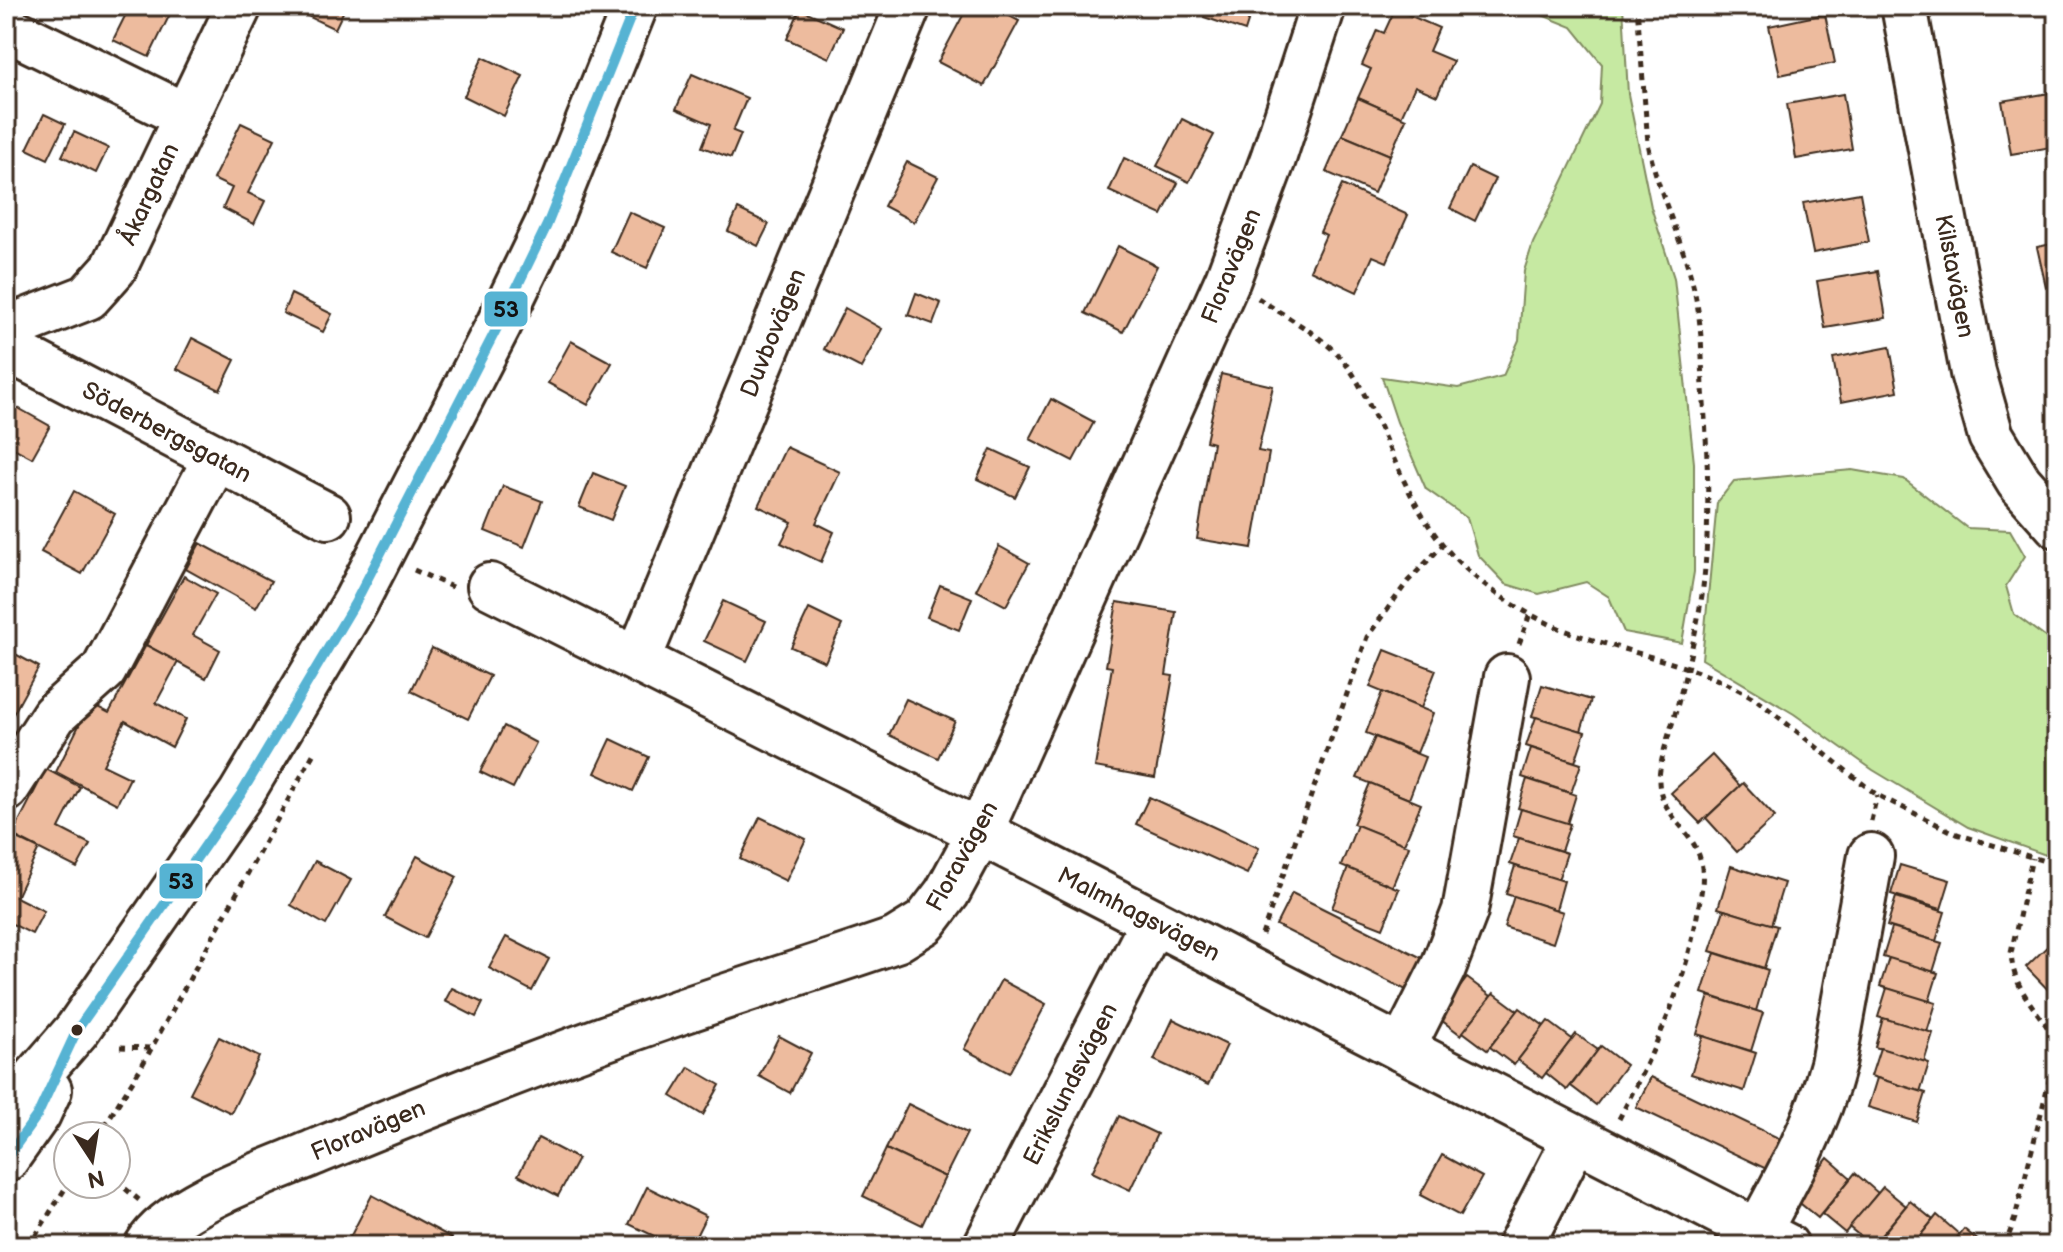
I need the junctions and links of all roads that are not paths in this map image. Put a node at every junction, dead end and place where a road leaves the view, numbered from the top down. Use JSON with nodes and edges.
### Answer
{"nodes":[{"id":1,"x":239,"y":6,"type":"edge"},
{"id":2,"x":635,"y":6,"type":"edge"},
{"id":3,"x":908,"y":6,"type":"edge"},
{"id":4,"x":1323,"y":6,"type":"edge"},
{"id":5,"x":1904,"y":6,"type":"edge"},
{"id":6,"x":6,"y":28,"type":"edge"},
{"id":7,"x":186,"y":116,"type":"junction"},
{"id":8,"x":6,"y":329,"type":"edge"},
{"id":9,"x":6,"y":348,"type":"edge"},
{"id":10,"x":216,"y":458,"type":"junction"},
{"id":11,"x":328,"y":516,"type":"dead end"},
{"id":12,"x":2057,"y":525,"type":"edge"},
{"id":13,"x":490,"y":586,"type":"dead end"},
{"id":14,"x":638,"y":660,"type":"junction"},
{"id":15,"x":1507,"y":677,"type":"dead end"},
{"id":16,"x":6,"y":789,"type":"edge"},
{"id":17,"x":980,"y":832,"type":"junction"},
{"id":18,"x":1871,"y":856,"type":"dead end"},
{"id":19,"x":1153,"y":922,"type":"junction"},
{"id":20,"x":77,"y":1030,"type":"junction"},
{"id":21,"x":1402,"y":1049,"type":"junction"},
{"id":22,"x":6,"y":1112,"type":"edge"},
{"id":23,"x":1588,"y":1146,"type":"junction"},
{"id":24,"x":6,"y":1159,"type":"edge"},
{"id":25,"x":1772,"y":1239,"type":"edge"},
{"id":26,"x":147,"y":1246,"type":"edge"},
{"id":27,"x":986,"y":1246,"type":"edge"},
{"id":28,"x":1520,"y":1246,"type":"edge"}],
"edges":[{"from":1,"to":7,"type":"street","name":"Åkargatan"},
{"from":2,"to":20,"type":"street"},
{"from":3,"to":14,"type":"street","name":"Duvbovägen"},
{"from":4,"to":17,"type":"street","name":"Floravägen"},
{"from":5,"to":12,"type":"street","name":"Kilstavägen"},
{"from":6,"to":7,"type":"street"},
{"from":7,"to":8,"type":"street","name":"Åkargatan"},
{"from":9,"to":10,"type":"street","name":"Söderbergsgatan"},
{"from":10,"to":11,"type":"street","name":"Söderbergsgatan"},
{"from":10,"to":16,"type":"street"},
{"from":13,"to":14,"type":"street","name":"Malmhagsvägen"},
{"from":14,"to":17,"type":"street","name":"Malmhagsvägen"},
{"from":15,"to":21,"type":"street"},
{"from":17,"to":19,"type":"street","name":"Malmhagsvägen"},
{"from":17,"to":26,"type":"street","name":"Floravägen"},
{"from":18,"to":25,"type":"street"},
{"from":19,"to":21,"type":"street","name":"Malmhagsvägen"},
{"from":19,"to":27,"type":"street","name":"Erikslundsvägen"},
{"from":20,"to":22,"type":"street"},
{"from":20,"to":24,"type":"street"},
{"from":21,"to":23,"type":"street","name":"Malmhagsvägen"},
{"from":23,"to":25,"type":"street","name":"Malmhagsvägen"},
{"from":23,"to":28,"type":"street"}]}
